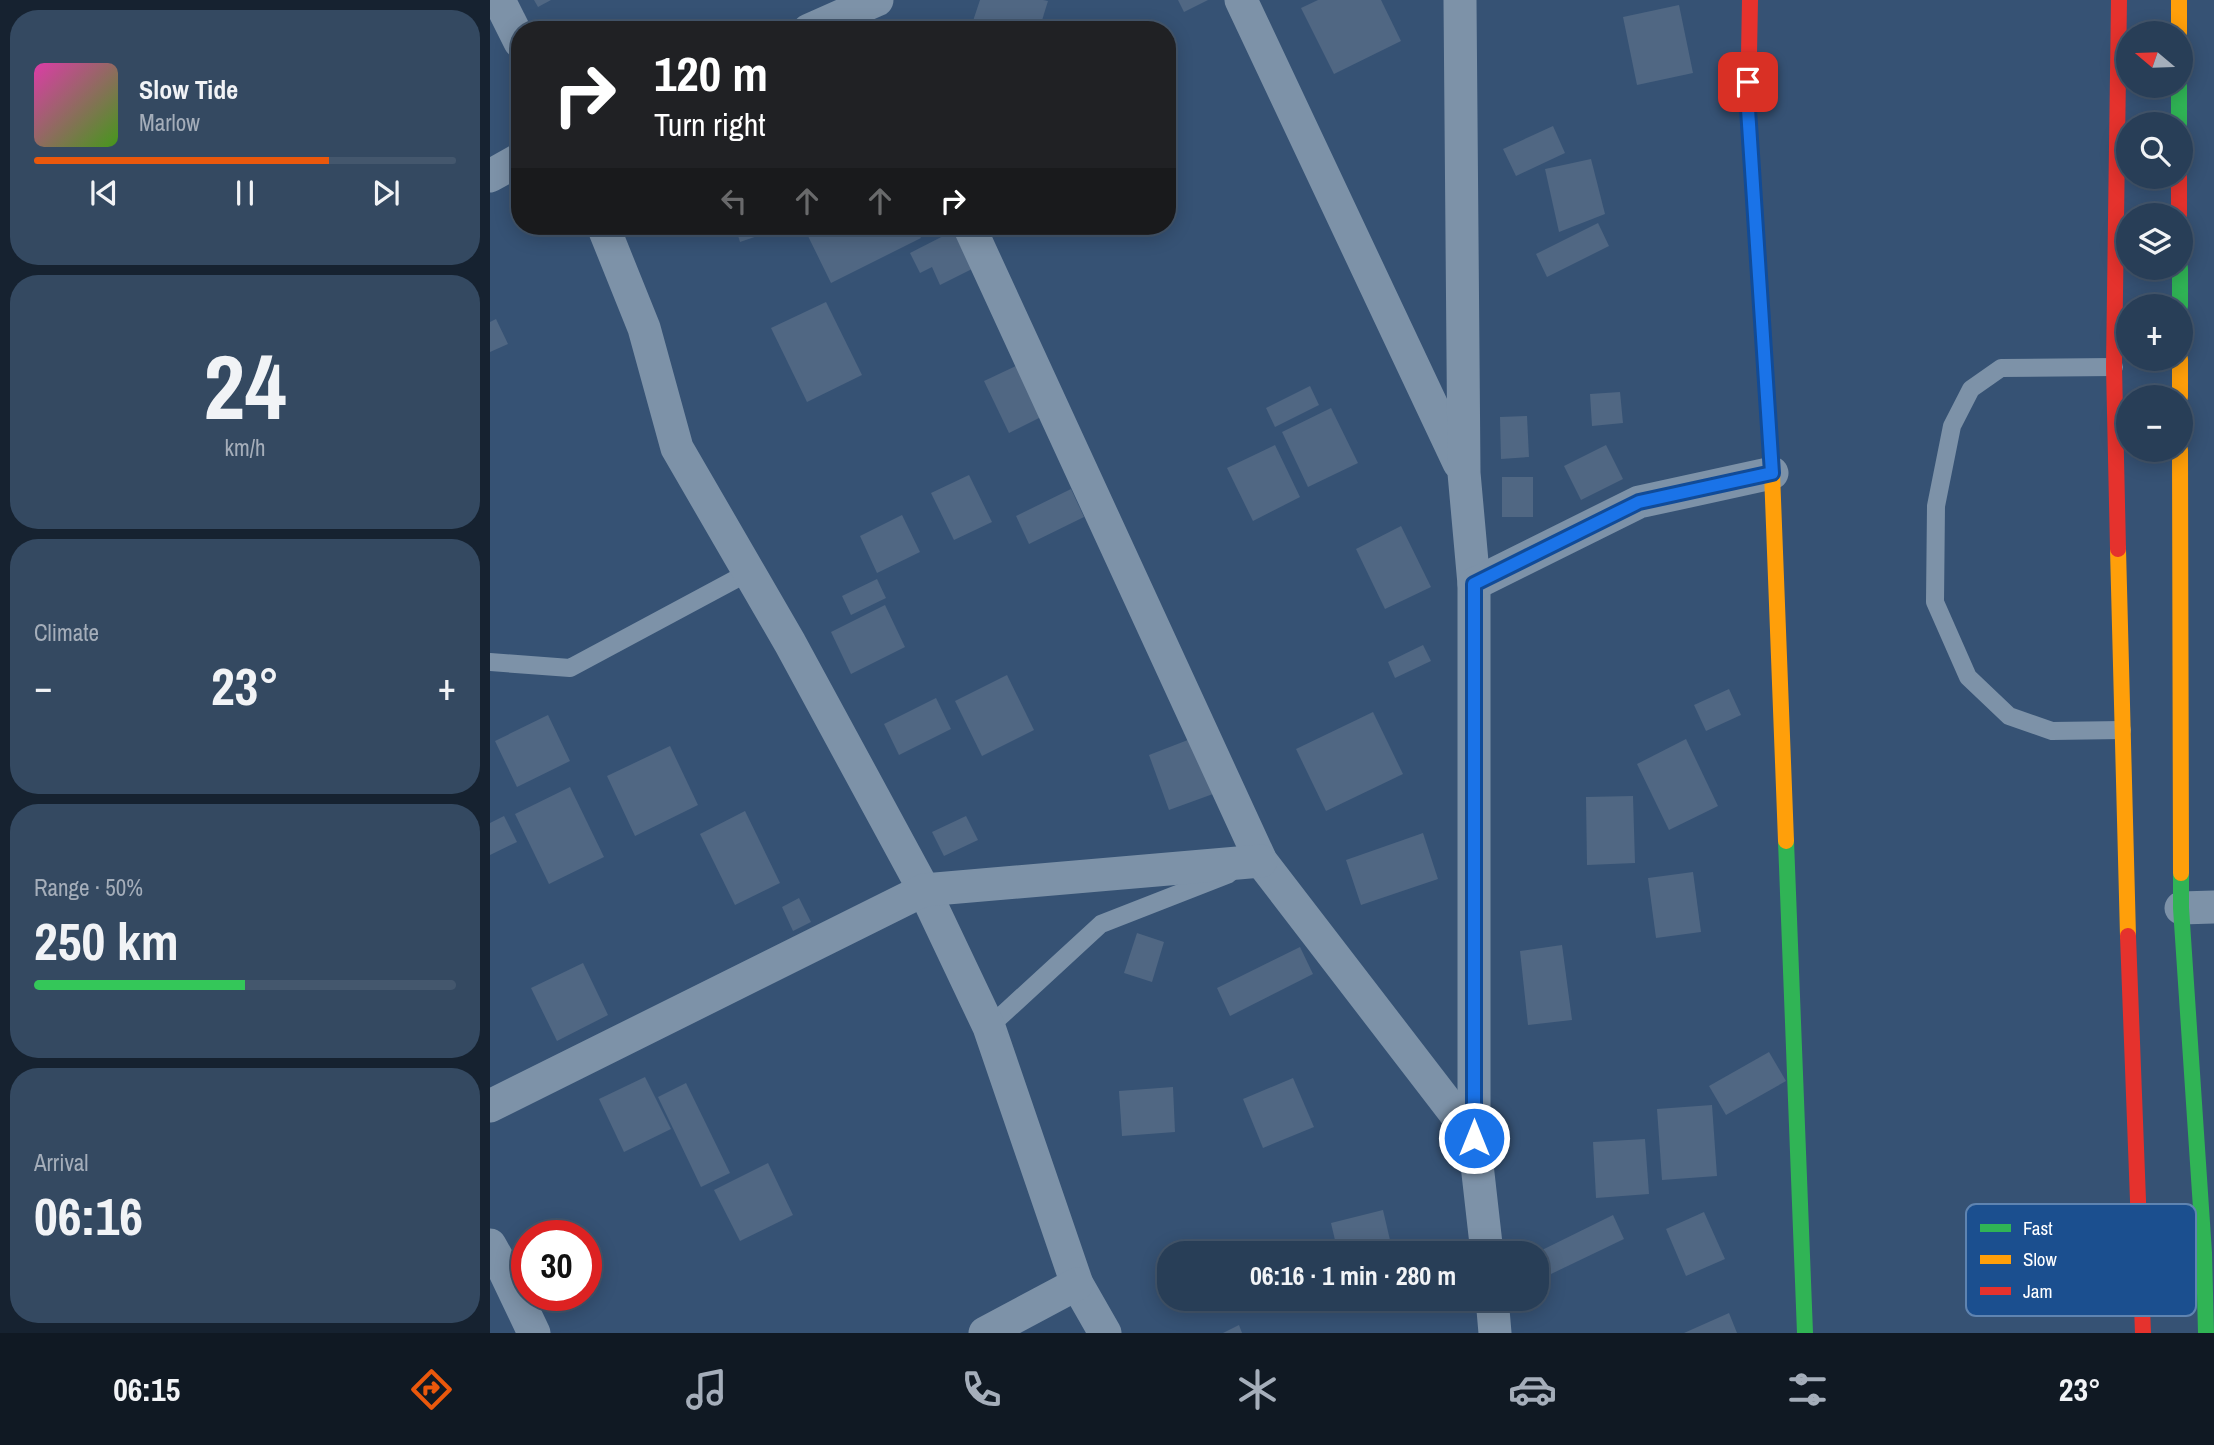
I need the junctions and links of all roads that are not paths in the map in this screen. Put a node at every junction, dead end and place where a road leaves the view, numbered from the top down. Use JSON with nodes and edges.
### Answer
{"nodes":[{"id":1,"x":499,"y":0,"type":"edge"},
{"id":2,"x":1241,"y":0,"type":"edge"},
{"id":3,"x":1460,"y":0,"type":"edge"},
{"id":4,"x":1749,"y":0,"type":"edge"},
{"id":5,"x":2119,"y":0,"type":"edge"},
{"id":6,"x":2179,"y":0,"type":"edge"},
{"id":7,"x":874,"y":12,"type":"edge"},
{"id":8,"x":842,"y":21,"type":"edge"},
{"id":9,"x":2179,"y":21,"type":"edge"},
{"id":10,"x":511,"y":24,"type":"edge"},
{"id":11,"x":511,"y":164,"type":"edge"},
{"id":12,"x":490,"y":176,"type":"edge"},
{"id":13,"x":607,"y":235,"type":"edge"},
{"id":14,"x":973,"y":235,"type":"edge"},
{"id":15,"x":2114,"y":368,"type":"junction"},
{"id":16,"x":2180,"y":462,"type":"edge"},
{"id":17,"x":1464,"y":473,"type":"junction"},
{"id":18,"x":1772,"y":473,"type":"junction"},
{"id":19,"x":749,"y":572,"type":"junction"},
{"id":20,"x":1474,"y":584,"type":"junction"},
{"id":21,"x":490,"y":662,"type":"edge"},
{"id":22,"x":2122,"y":730,"type":"junction"},
{"id":23,"x":1261,"y":861,"type":"junction"},
{"id":24,"x":924,"y":890,"type":"junction"},
{"id":25,"x":2214,"y":907,"type":"edge"},
{"id":26,"x":2175,"y":908,"type":"junction"},
{"id":27,"x":989,"y":1027,"type":"junction"},
{"id":28,"x":490,"y":1105,"type":"edge"},
{"id":29,"x":1474,"y":1138,"type":"junction"},
{"id":30,"x":2140,"y":1204,"type":"edge"},
{"id":31,"x":1486,"y":1241,"type":"edge"},
{"id":32,"x":490,"y":1245,"type":"edge"},
{"id":33,"x":1077,"y":1284,"type":"junction"},
{"id":34,"x":1493,"y":1311,"type":"edge"},
{"id":35,"x":534,"y":1333,"type":"edge"},
{"id":36,"x":985,"y":1333,"type":"edge"},
{"id":37,"x":1105,"y":1333,"type":"edge"},
{"id":38,"x":1496,"y":1333,"type":"edge"},
{"id":39,"x":1805,"y":1333,"type":"edge"},
{"id":40,"x":2206,"y":1333,"type":"edge"}],
"edges":[{"from":1,"to":10,"type":"street"},
{"from":2,"to":17,"type":"street"},
{"from":3,"to":17,"type":"street"},
{"from":4,"to":18,"type":"main road"},
{"from":5,"to":15,"type":"main road"},
{"from":6,"to":9,"type":"main road"},
{"from":7,"to":8,"type":"street"},
{"from":11,"to":12,"type":"street"},
{"from":13,"to":19,"type":"street"},
{"from":14,"to":23,"type":"street"},
{"from":15,"to":22,"type":"main road"},
{"from":15,"to":22,"type":"lane"},
{"from":16,"to":26,"type":"main road"},
{"from":17,"to":20,"type":"street"},
{"from":18,"to":20,"type":"street"},
{"from":18,"to":39,"type":"main road"},
{"from":19,"to":21,"type":"lane"},
{"from":19,"to":24,"type":"street"},
{"from":20,"to":29,"type":"street"},
{"from":22,"to":30,"type":"main road"},
{"from":23,"to":24,"type":"street"},
{"from":23,"to":27,"type":"lane"},
{"from":23,"to":29,"type":"street"},
{"from":24,"to":27,"type":"street"},
{"from":24,"to":28,"type":"street"},
{"from":25,"to":26,"type":"street"},
{"from":26,"to":40,"type":"main road"},
{"from":27,"to":33,"type":"street"},
{"from":29,"to":31,"type":"street"},
{"from":32,"to":35,"type":"street"},
{"from":33,"to":36,"type":"street"},
{"from":33,"to":37,"type":"street"},
{"from":34,"to":38,"type":"street"}]}
